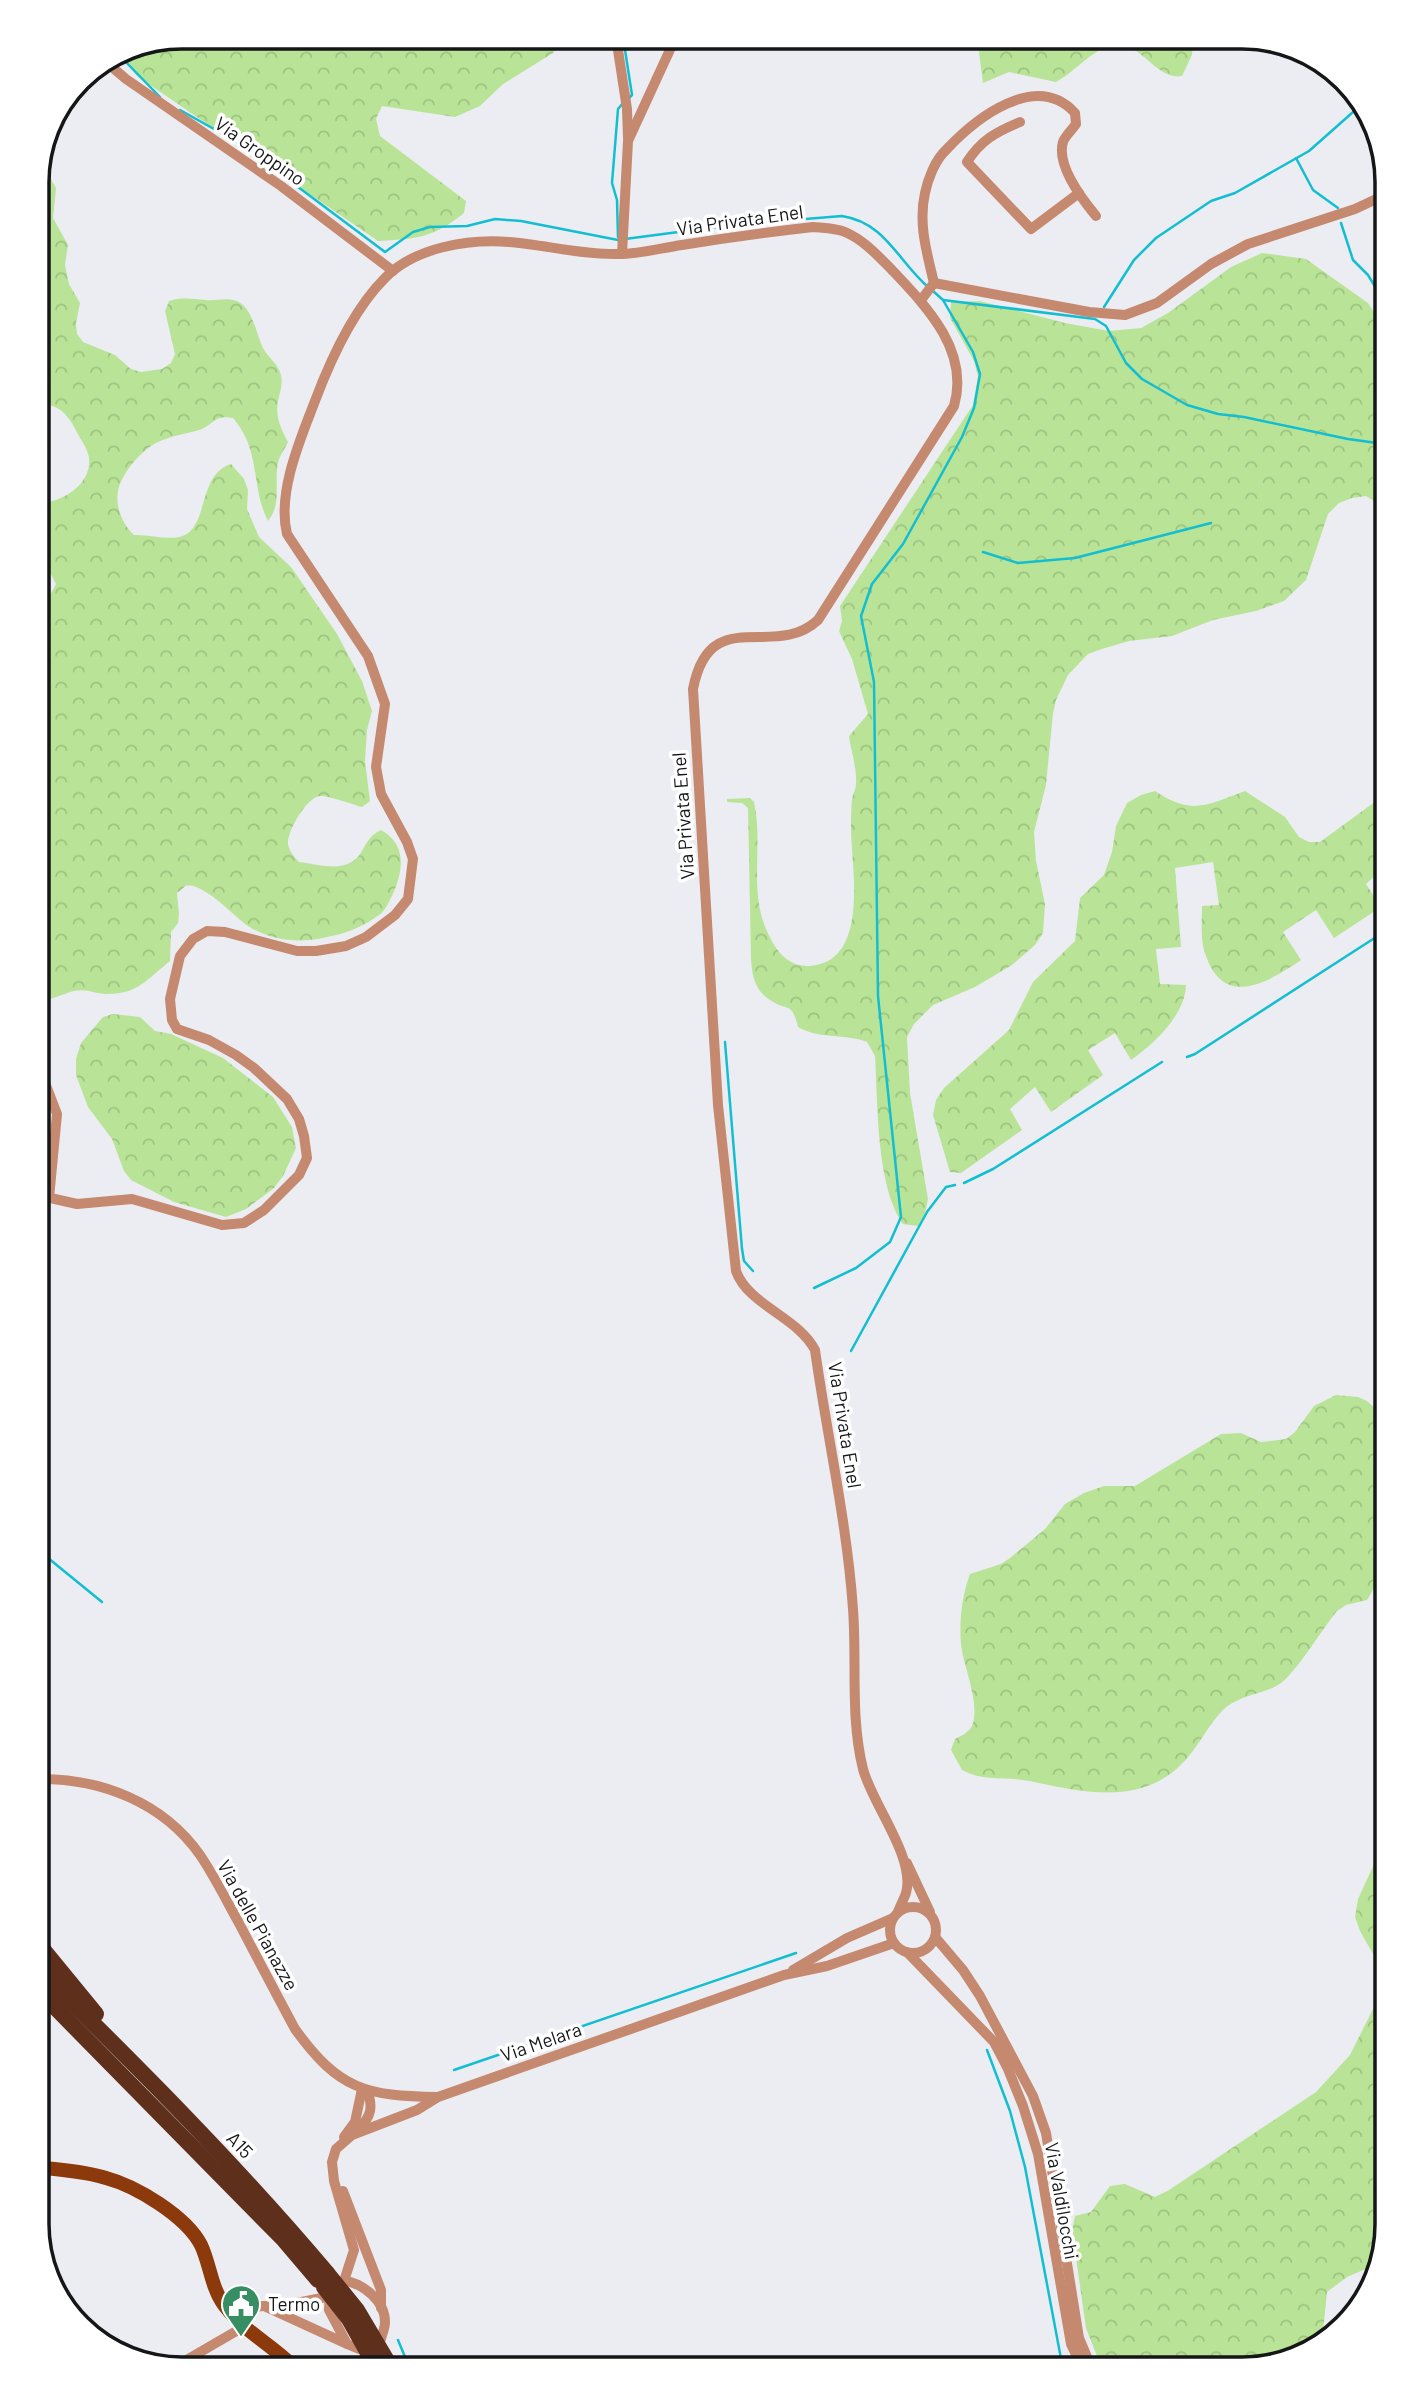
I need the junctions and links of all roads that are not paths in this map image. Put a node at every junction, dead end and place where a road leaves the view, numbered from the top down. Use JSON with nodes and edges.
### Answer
{"nodes":[{"id":1,"x":618,"y":49,"type":"edge"},
{"id":2,"x":671,"y":49,"type":"edge"},
{"id":3,"x":113,"y":68,"type":"edge"},
{"id":4,"x":1020,"y":122,"type":"dead end"},
{"id":5,"x":628,"y":141,"type":"junction"},
{"id":6,"x":1079,"y":193,"type":"junction"},
{"id":7,"x":1375,"y":200,"type":"edge"},
{"id":8,"x":1096,"y":216,"type":"dead end"},
{"id":9,"x":622,"y":250,"type":"junction"},
{"id":10,"x":393,"y":271,"type":"junction"},
{"id":11,"x":934,"y":284,"type":"junction"},
{"id":12,"x":923,"y":297,"type":"junction"},
{"id":13,"x":49,"y":1093,"type":"edge"},
{"id":14,"x":49,"y":1198,"type":"joint"},
{"id":15,"x":49,"y":1780,"type":"edge"},
{"id":16,"x":904,"y":1856,"type":"junction"},
{"id":17,"x":895,"y":1915,"type":"junction"},
{"id":18,"x":931,"y":1915,"type":"junction"},
{"id":19,"x":935,"y":1937,"type":"junction"},
{"id":20,"x":894,"y":1943,"type":"junction"},
{"id":21,"x":907,"y":1952,"type":"junction"},
{"id":22,"x":49,"y":1957,"type":"edge"},
{"id":23,"x":784,"y":1975,"type":"junction"},
{"id":24,"x":49,"y":1980,"type":"edge"},
{"id":25,"x":49,"y":2001,"type":"edge"},
{"id":26,"x":141,"y":2070,"type":"junction"},
{"id":27,"x":365,"y":2089,"type":"junction"},
{"id":28,"x":438,"y":2097,"type":"junction"},
{"id":29,"x":352,"y":2135,"type":"junction"},
{"id":30,"x":340,"y":2145,"type":"junction"},
{"id":31,"x":49,"y":2169,"type":"edge"},
{"id":32,"x":333,"y":2170,"type":"junction"},
{"id":33,"x":288,"y":2236,"type":"junction"},
{"id":34,"x":323,"y":2276,"type":"junction"},
{"id":35,"x":344,"y":2281,"type":"junction"},
{"id":36,"x":330,"y":2297,"type":"junction"},
{"id":37,"x":261,"y":2305,"type":"junction"},
{"id":38,"x":381,"y":2311,"type":"junction"},
{"id":39,"x":241,"y":2322,"type":"junction"},
{"id":40,"x":381,"y":2340,"type":"junction"},
{"id":41,"x":347,"y":2344,"type":"junction"},
{"id":42,"x":359,"y":2349,"type":"junction"},
{"id":43,"x":188,"y":2357,"type":"edge"},
{"id":44,"x":284,"y":2357,"type":"edge"},
{"id":45,"x":369,"y":2357,"type":"edge"},
{"id":46,"x":370,"y":2357,"type":"edge"},
{"id":47,"x":383,"y":2357,"type":"edge"},
{"id":48,"x":385,"y":2357,"type":"edge"},
{"id":49,"x":1077,"y":2357,"type":"edge"},
{"id":50,"x":1087,"y":2357,"type":"edge"}],
"edges":[{"from":1,"to":5,"type":"street"},
{"from":2,"to":5,"type":"street"},
{"from":3,"to":10,"type":"street","name":"Via Groppino"},
{"from":4,"to":6,"type":"street"},
{"from":5,"to":9,"type":"street"},
{"from":6,"to":8,"type":"street"},
{"from":6,"to":11,"type":"street"},
{"from":7,"to":11,"type":"street"},
{"from":9,"to":10,"type":"street","name":"Via Privata Enel"},
{"from":9,"to":12,"type":"street","name":"Via Privata Enel"},
{"from":10,"to":14,"type":"street","name":"Via Privata Enel"},
{"from":11,"to":12,"type":"street"},
{"from":12,"to":16,"type":"street","name":"Via Privata Enel"},
{"from":13,"to":14,"type":"street"},
{"from":15,"to":27,"type":"street","name":"Via delle Pianazze"},
{"from":16,"to":17,"type":"street","name":"Via Privata Enel"},
{"from":16,"to":18,"type":"street"},
{"from":17,"to":18,"type":"street"},
{"from":17,"to":20,"type":"street"},
{"from":17,"to":23,"type":"street"},
{"from":18,"to":19,"type":"street"},
{"from":19,"to":21,"type":"street"},
{"from":19,"to":50,"type":"street","name":"Via Valdilocchi"},
{"from":20,"to":21,"type":"street"},
{"from":20,"to":23,"type":"street"},
{"from":21,"to":49,"type":"street","name":"Via Valdilocchi"},
{"from":22,"to":26,"type":"highway"},
{"from":23,"to":28,"type":"street","name":"Via Melara"},
{"from":24,"to":26,"type":"highway","name":"A15"},
{"from":25,"to":33,"type":"highway","name":"A15"},
{"from":26,"to":33,"type":"highway","name":"A15"},
{"from":27,"to":28,"type":"street","name":"Via delle Pianazze"},
{"from":27,"to":29,"type":"street"},
{"from":27,"to":30,"type":"street"},
{"from":28,"to":29,"type":"street","name":"Via Melara"},
{"from":29,"to":30,"type":"street","name":"Via Melara"},
{"from":30,"to":32,"type":"street"},
{"from":31,"to":39,"type":"main road"},
{"from":32,"to":35,"type":"street"},
{"from":32,"to":38,"type":"street"},
{"from":33,"to":34,"type":"highway","name":"A15"},
{"from":34,"to":46,"type":"highway","name":"A15","bridge":true},
{"from":34,"to":48,"type":"highway","name":"A15","bridge":true},
{"from":35,"to":36,"type":"street"},
{"from":35,"to":38,"type":"street"},
{"from":36,"to":37,"type":"street"},
{"from":36,"to":41,"type":"street"},
{"from":37,"to":39,"type":"street"},
{"from":37,"to":41,"type":"street"},
{"from":38,"to":40,"type":"street"},
{"from":39,"to":43,"type":"street"},
{"from":39,"to":44,"type":"main road"},
{"from":40,"to":42,"type":"street"},
{"from":40,"to":47,"type":"street"},
{"from":41,"to":42,"type":"street"},
{"from":42,"to":45,"type":"street"}]}
